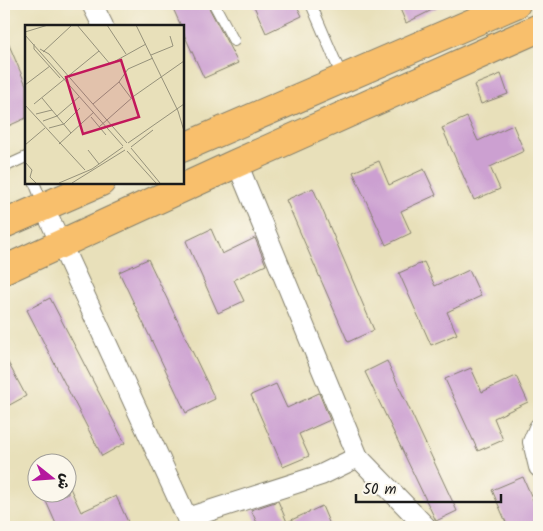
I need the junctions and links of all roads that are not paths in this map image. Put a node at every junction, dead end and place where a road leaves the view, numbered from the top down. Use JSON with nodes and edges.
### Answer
{"nodes":[{"id":1,"x":92,"y":4,"type":"edge"},
{"id":2,"x":214,"y":4,"type":"edge"},
{"id":3,"x":311,"y":4,"type":"edge"},
{"id":4,"x":516,"y":4,"type":"edge"},
{"id":5,"x":102,"y":25,"type":"edge"},
{"id":6,"x":539,"y":28,"type":"edge"},
{"id":7,"x":234,"y":42,"type":"dead end"},
{"id":8,"x":343,"y":80,"type":"junction"},
{"id":9,"x":184,"y":147,"type":"edge"},
{"id":10,"x":25,"y":160,"type":"edge"},
{"id":11,"x":237,"y":163,"type":"junction"},
{"id":12,"x":4,"y":167,"type":"edge"},
{"id":13,"x":91,"y":184,"type":"edge"},
{"id":14,"x":39,"y":195,"type":"edge"},
{"id":15,"x":4,"y":224,"type":"edge"},
{"id":16,"x":61,"y":244,"type":"junction"},
{"id":17,"x":4,"y":270,"type":"edge"},
{"id":18,"x":539,"y":428,"type":"edge"},
{"id":19,"x":358,"y":457,"type":"junction"},
{"id":20,"x":539,"y":467,"type":"edge"},
{"id":21,"x":189,"y":523,"type":"edge"},
{"id":22,"x":426,"y":527,"type":"edge"}],
"edges":[{"from":1,"to":5,"type":"street"},
{"from":2,"to":7,"type":"lane"},
{"from":3,"to":8,"type":"lane"},
{"from":4,"to":8,"type":"main road"},
{"from":6,"to":11,"type":"main road"},
{"from":8,"to":9,"type":"main road"},
{"from":10,"to":12,"type":"lane"},
{"from":11,"to":16,"type":"main road"},
{"from":11,"to":19,"type":"street"},
{"from":13,"to":14,"type":"main road"},
{"from":14,"to":15,"type":"main road"},
{"from":14,"to":16,"type":"street"},
{"from":16,"to":17,"type":"main road"},
{"from":16,"to":21,"type":"street"},
{"from":18,"to":20,"type":"street"},
{"from":19,"to":21,"type":"street"},
{"from":19,"to":22,"type":"street"}]}
